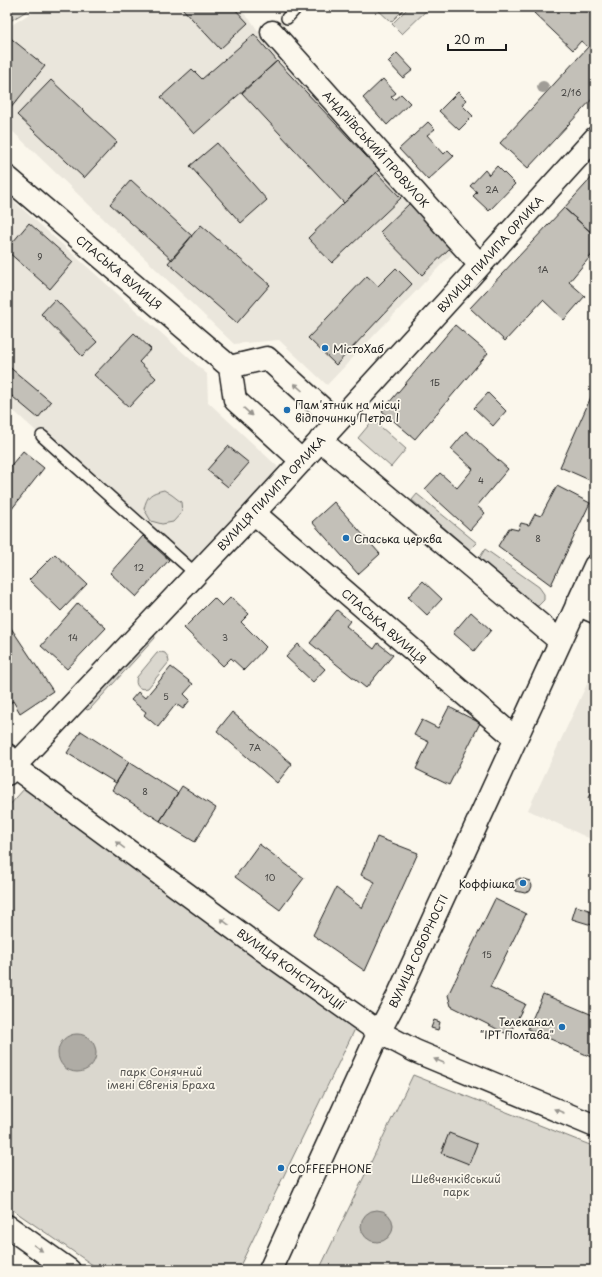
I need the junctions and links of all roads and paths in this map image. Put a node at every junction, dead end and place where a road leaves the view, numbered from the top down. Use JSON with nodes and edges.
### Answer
{"nodes":[{"id":1,"x":298,"y":7,"type":"edge"},
{"id":2,"x":279,"y":25,"type":"joint"},
{"id":3,"x":595,"y":138,"type":"edge"},
{"id":4,"x":7,"y":177,"type":"edge"},
{"id":5,"x":480,"y":265,"type":"junction"},
{"id":6,"x":230,"y":367,"type":"junction"},
{"id":7,"x":337,"y":422,"type":"junction"},
{"id":8,"x":42,"y":436,"type":"dead end"},
{"id":9,"x":320,"y":440,"type":"junction"},
{"id":10,"x":302,"y":461,"type":"junction"},
{"id":11,"x":254,"y":514,"type":"junction"},
{"id":12,"x":595,"y":566,"type":"edge"},
{"id":13,"x":196,"y":574,"type":"junction"},
{"id":14,"x":586,"y":608,"type":"edge"},
{"id":15,"x":560,"y":641,"type":"junction"},
{"id":16,"x":515,"y":738,"type":"junction"},
{"id":17,"x":9,"y":765,"type":"edge"},
{"id":18,"x":379,"y":1032,"type":"junction"},
{"id":19,"x":595,"y":1126,"type":"edge"},
{"id":20,"x":7,"y":1226,"type":"edge"},
{"id":21,"x":69,"y":1270,"type":"edge"},
{"id":22,"x":270,"y":1270,"type":"edge"}],
"edges":[{"from":1,"to":2,"type":"lane"},
{"from":2,"to":5,"type":"street","name":"АНДРІЇВСЬКИЙ ПРОВУЛОК"},
{"from":3,"to":5,"type":"street","name":"ВУЛИЦЯ ПИЛИПА ОРЛИКА"},
{"from":4,"to":6,"type":"street","name":"СПАСЬКА ВУЛИЦЯ"},
{"from":5,"to":7,"type":"street","name":"ВУЛИЦЯ ПИЛИПА ОРЛИКА"},
{"from":7,"to":6,"type":"street","one_way":true},
{"from":6,"to":10,"type":"street","one_way":true},
{"from":7,"to":9,"type":"street","name":"ВУЛИЦЯ ПИЛИПА ОРЛИКА"},
{"from":8,"to":13,"type":"lane"},
{"from":9,"to":10,"type":"street","name":"ВУЛИЦЯ ПИЛИПА ОРЛИКА"},
{"from":9,"to":15,"type":"street"},
{"from":10,"to":11,"type":"street","name":"ВУЛИЦЯ ПИЛИПА ОРЛИКА"},
{"from":11,"to":13,"type":"street","name":"ВУЛИЦЯ ПИЛИПА ОРЛИКА"},
{"from":11,"to":16,"type":"street","name":"СПАСЬКА ВУЛИЦЯ"},
{"from":12,"to":14,"type":"street","name":"ВУЛИЦЯ СОБОРНОСТІ"},
{"from":13,"to":17,"type":"street","name":"ВУЛИЦЯ ПИЛИПА ОРЛИКА"},
{"from":14,"to":15,"type":"street","name":"ВУЛИЦЯ СОБОРНОСТІ"},
{"from":15,"to":16,"type":"street","name":"ВУЛИЦЯ СОБОРНОСТІ"},
{"from":16,"to":18,"type":"street","name":"ВУЛИЦЯ СОБОРНОСТІ"},
{"from":18,"to":17,"type":"street","name":"ВУЛИЦЯ КОНСТИТУЦІЇ","one_way":true},
{"from":19,"to":18,"type":"street","name":"ВУЛИЦЯ КОНСТИТУЦІЇ","one_way":true},
{"from":18,"to":22,"type":"street","name":"ВУЛИЦЯ СОБОРНОСТІ"},
{"from":20,"to":21,"type":"street","one_way":true}]}
